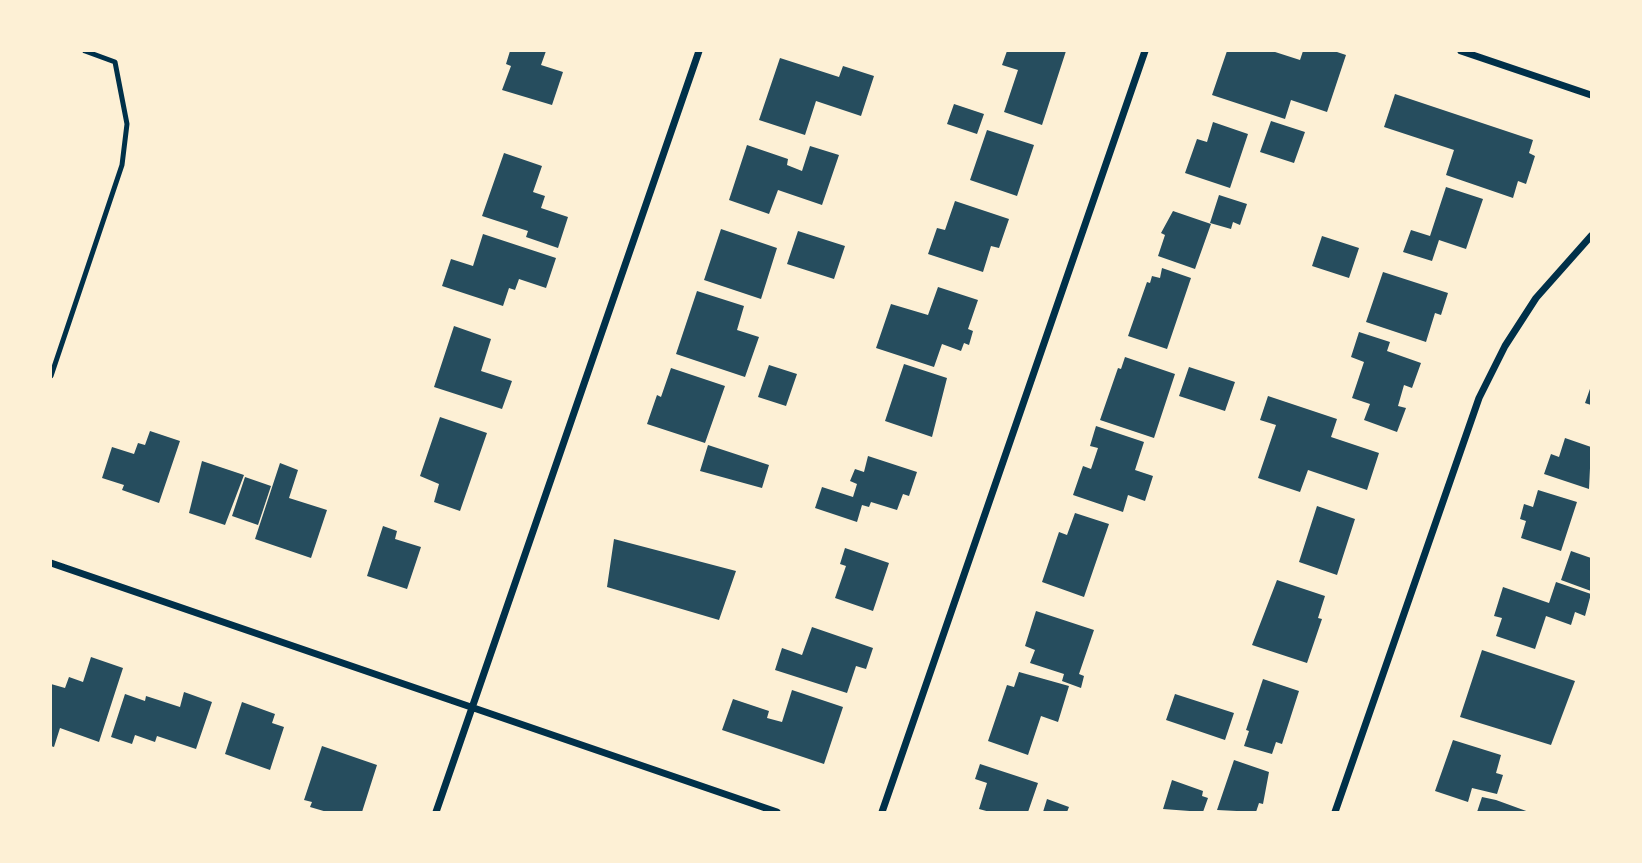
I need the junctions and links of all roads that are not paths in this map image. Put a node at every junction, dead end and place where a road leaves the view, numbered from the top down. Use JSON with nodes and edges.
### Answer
{"nodes":[{"id":1,"x":85,"y":51,"type":"edge"},
{"id":2,"x":699,"y":51,"type":"edge"},
{"id":3,"x":1145,"y":51,"type":"edge"},
{"id":4,"x":1461,"y":51,"type":"edge"},
{"id":5,"x":1591,"y":95,"type":"edge"},
{"id":6,"x":1591,"y":236,"type":"edge"},
{"id":7,"x":51,"y":376,"type":"edge"},
{"id":8,"x":51,"y":563,"type":"edge"},
{"id":9,"x":472,"y":708,"type":"junction"},
{"id":10,"x":436,"y":812,"type":"edge"},
{"id":11,"x":777,"y":812,"type":"edge"},
{"id":12,"x":882,"y":812,"type":"edge"},
{"id":13,"x":1335,"y":812,"type":"edge"}],
"edges":[{"from":1,"to":7,"type":"lane"},
{"from":2,"to":9,"type":"street"},
{"from":3,"to":12,"type":"street"},
{"from":4,"to":5,"type":"street"},
{"from":6,"to":13,"type":"street"},
{"from":8,"to":9,"type":"street"},
{"from":9,"to":10,"type":"street"},
{"from":9,"to":11,"type":"street"}]}
